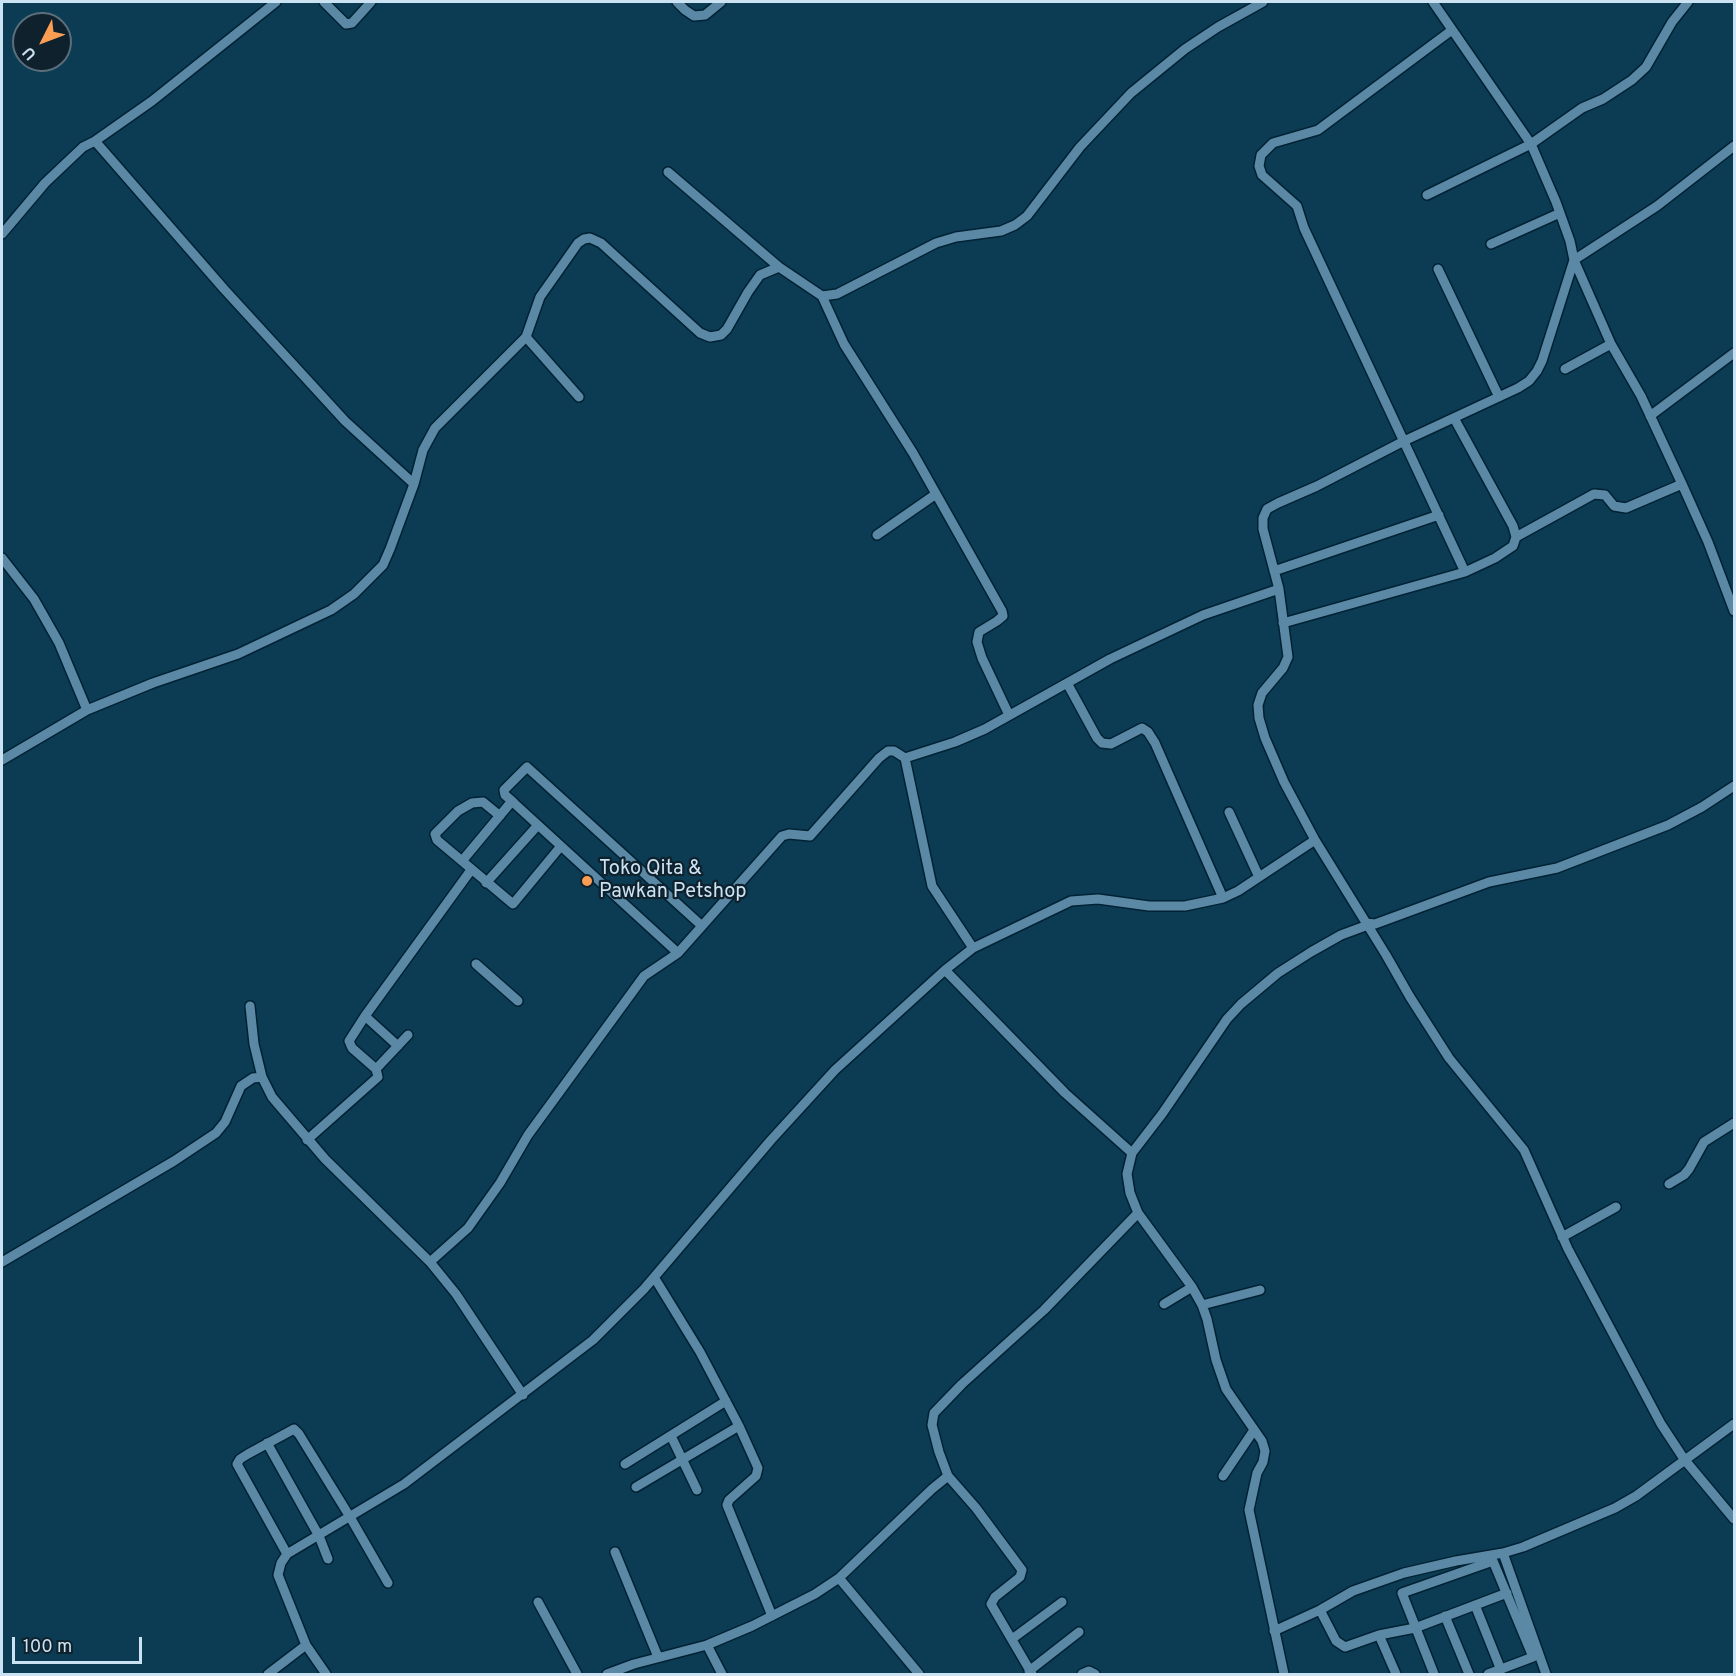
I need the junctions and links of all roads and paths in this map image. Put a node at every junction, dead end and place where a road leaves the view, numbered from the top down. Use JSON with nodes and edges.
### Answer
{"nodes":[{"id":1,"x":276,"y":2,"type":"edge"},
{"id":2,"x":324,"y":2,"type":"edge"},
{"id":3,"x":371,"y":2,"type":"edge"},
{"id":4,"x":677,"y":2,"type":"edge"},
{"id":5,"x":721,"y":2,"type":"edge"},
{"id":6,"x":1263,"y":2,"type":"edge"},
{"id":7,"x":1433,"y":2,"type":"edge"},
{"id":8,"x":1688,"y":2,"type":"edge"},
{"id":9,"x":1452,"y":30,"type":"junction"},
{"id":10,"x":95,"y":141,"type":"junction"},
{"id":11,"x":1531,"y":144,"type":"junction"},
{"id":12,"x":1734,"y":146,"type":"edge"},
{"id":13,"x":668,"y":172,"type":"dead end"},
{"id":14,"x":1427,"y":195,"type":"dead end"},
{"id":15,"x":1560,"y":213,"type":"junction"},
{"id":16,"x":2,"y":234,"type":"edge"},
{"id":17,"x":1491,"y":244,"type":"dead end"},
{"id":18,"x":1574,"y":260,"type":"junction"},
{"id":19,"x":780,"y":267,"type":"junction"},
{"id":20,"x":1438,"y":270,"type":"dead end"},
{"id":21,"x":822,"y":296,"type":"junction"},
{"id":22,"x":526,"y":337,"type":"junction"},
{"id":23,"x":1611,"y":344,"type":"junction"},
{"id":24,"x":1734,"y":352,"type":"edge"},
{"id":25,"x":1565,"y":369,"type":"dead end"},
{"id":26,"x":1499,"y":397,"type":"junction"},
{"id":27,"x":579,"y":398,"type":"dead end"},
{"id":28,"x":1650,"y":416,"type":"junction"},
{"id":29,"x":1454,"y":418,"type":"junction"},
{"id":30,"x":1404,"y":441,"type":"junction"},
{"id":31,"x":414,"y":484,"type":"junction"},
{"id":32,"x":1682,"y":484,"type":"junction"},
{"id":33,"x":936,"y":494,"type":"junction"},
{"id":34,"x":1439,"y":515,"type":"junction"},
{"id":35,"x":877,"y":535,"type":"dead end"},
{"id":36,"x":1516,"y":537,"type":"junction"},
{"id":37,"x":2,"y":558,"type":"edge"},
{"id":38,"x":1274,"y":571,"type":"junction"},
{"id":39,"x":1465,"y":572,"type":"junction"},
{"id":40,"x":1279,"y":589,"type":"junction"},
{"id":41,"x":1734,"y":611,"type":"edge"},
{"id":42,"x":1283,"y":623,"type":"junction"},
{"id":43,"x":1067,"y":683,"type":"junction"},
{"id":44,"x":87,"y":710,"type":"junction"},
{"id":45,"x":1009,"y":715,"type":"junction"},
{"id":46,"x":905,"y":758,"type":"junction"},
{"id":47,"x":2,"y":760,"type":"edge"},
{"id":48,"x":1734,"y":786,"type":"edge"},
{"id":49,"x":512,"y":801,"type":"junction"},
{"id":50,"x":1229,"y":812,"type":"dead end"},
{"id":51,"x":500,"y":816,"type":"junction"},
{"id":52,"x":538,"y":825,"type":"junction"},
{"id":53,"x":1315,"y":840,"type":"junction"},
{"id":54,"x":561,"y":846,"type":"junction"},
{"id":55,"x":462,"y":861,"type":"junction"},
{"id":56,"x":471,"y":870,"type":"junction"},
{"id":57,"x":1259,"y":877,"type":"junction"},
{"id":58,"x":486,"y":883,"type":"junction"},
{"id":59,"x":1223,"y":898,"type":"junction"},
{"id":60,"x":1367,"y":924,"type":"junction"},
{"id":61,"x":702,"y":926,"type":"junction"},
{"id":62,"x":973,"y":948,"type":"junction"},
{"id":63,"x":678,"y":953,"type":"junction"},
{"id":64,"x":476,"y":964,"type":"dead end"},
{"id":65,"x":945,"y":970,"type":"junction"},
{"id":66,"x":518,"y":1001,"type":"dead end"},
{"id":67,"x":250,"y":1006,"type":"dead end"},
{"id":68,"x":365,"y":1016,"type":"junction"},
{"id":69,"x":408,"y":1035,"type":"dead end"},
{"id":70,"x":398,"y":1046,"type":"junction"},
{"id":71,"x":376,"y":1069,"type":"junction"},
{"id":72,"x":262,"y":1077,"type":"junction"},
{"id":73,"x":1734,"y":1123,"type":"edge"},
{"id":74,"x":308,"y":1140,"type":"junction"},
{"id":75,"x":1132,"y":1153,"type":"junction"},
{"id":76,"x":1669,"y":1184,"type":"dead end"},
{"id":77,"x":1616,"y":1207,"type":"dead end"},
{"id":78,"x":1138,"y":1213,"type":"junction"},
{"id":79,"x":1562,"y":1237,"type":"junction"},
{"id":80,"x":2,"y":1262,"type":"edge"},
{"id":81,"x":430,"y":1262,"type":"junction"},
{"id":82,"x":654,"y":1277,"type":"junction"},
{"id":83,"x":1192,"y":1287,"type":"junction"},
{"id":84,"x":1260,"y":1290,"type":"dead end"},
{"id":85,"x":1164,"y":1304,"type":"dead end"},
{"id":86,"x":1202,"y":1305,"type":"junction"},
{"id":87,"x":523,"y":1395,"type":"junction"},
{"id":88,"x":726,"y":1401,"type":"junction"},
{"id":89,"x":1734,"y":1424,"type":"edge"},
{"id":90,"x":739,"y":1426,"type":"junction"},
{"id":91,"x":1254,"y":1430,"type":"junction"},
{"id":92,"x":671,"y":1436,"type":"junction"},
{"id":93,"x":267,"y":1443,"type":"junction"},
{"id":94,"x":1684,"y":1459,"type":"junction"},
{"id":95,"x":681,"y":1460,"type":"junction"},
{"id":96,"x":625,"y":1464,"type":"dead end"},
{"id":97,"x":948,"y":1476,"type":"junction"},
{"id":98,"x":1223,"y":1476,"type":"dead end"},
{"id":99,"x":636,"y":1487,"type":"dead end"},
{"id":100,"x":697,"y":1490,"type":"dead end"},
{"id":101,"x":350,"y":1517,"type":"junction"},
{"id":102,"x":1734,"y":1519,"type":"edge"},
{"id":103,"x":319,"y":1536,"type":"junction"},
{"id":104,"x":615,"y":1552,"type":"dead end"},
{"id":105,"x":1503,"y":1553,"type":"junction"},
{"id":106,"x":287,"y":1554,"type":"junction"},
{"id":107,"x":328,"y":1559,"type":"dead end"},
{"id":108,"x":839,"y":1578,"type":"junction"},
{"id":109,"x":388,"y":1583,"type":"dead end"},
{"id":110,"x":1507,"y":1593,"type":"junction"},
{"id":111,"x":538,"y":1602,"type":"dead end"},
{"id":112,"x":1062,"y":1602,"type":"dead end"},
{"id":113,"x":1475,"y":1605,"type":"junction"},
{"id":114,"x":1320,"y":1610,"type":"junction"},
{"id":115,"x":772,"y":1616,"type":"junction"},
{"id":116,"x":1445,"y":1616,"type":"junction"},
{"id":117,"x":1415,"y":1628,"type":"junction"},
{"id":118,"x":1274,"y":1631,"type":"junction"},
{"id":119,"x":1079,"y":1632,"type":"dead end"},
{"id":120,"x":1379,"y":1635,"type":"junction"},
{"id":121,"x":1012,"y":1639,"type":"junction"},
{"id":122,"x":306,"y":1645,"type":"junction"},
{"id":123,"x":707,"y":1645,"type":"junction"},
{"id":124,"x":658,"y":1657,"type":"junction"},
{"id":125,"x":1501,"y":1670,"type":"junction"},
{"id":126,"x":1031,"y":1672,"type":"edge"},
{"id":127,"x":268,"y":1674,"type":"edge"},
{"id":128,"x":326,"y":1674,"type":"edge"},
{"id":129,"x":578,"y":1674,"type":"edge"},
{"id":130,"x":607,"y":1674,"type":"edge"},
{"id":131,"x":722,"y":1674,"type":"edge"},
{"id":132,"x":919,"y":1674,"type":"edge"},
{"id":133,"x":1082,"y":1674,"type":"edge"},
{"id":134,"x":1095,"y":1674,"type":"edge"},
{"id":135,"x":1284,"y":1674,"type":"edge"},
{"id":136,"x":1396,"y":1674,"type":"edge"},
{"id":137,"x":1434,"y":1674,"type":"edge"},
{"id":138,"x":1468,"y":1674,"type":"edge"},
{"id":139,"x":1488,"y":1674,"type":"edge"},
{"id":140,"x":1546,"y":1674,"type":"edge"}],
"edges":[{"from":1,"to":10,"type":"street"},
{"from":2,"to":3,"type":"street"},
{"from":4,"to":5,"type":"street"},
{"from":6,"to":21,"type":"street"},
{"from":7,"to":9,"type":"street"},
{"from":8,"to":11,"type":"street"},
{"from":9,"to":11,"type":"street"},
{"from":9,"to":30,"type":"street"},
{"from":10,"to":16,"type":"street"},
{"from":10,"to":31,"type":"street"},
{"from":11,"to":14,"type":"street"},
{"from":11,"to":15,"type":"street"},
{"from":12,"to":18,"type":"street"},
{"from":13,"to":19,"type":"street"},
{"from":15,"to":17,"type":"street"},
{"from":15,"to":18,"type":"street"},
{"from":18,"to":23,"type":"street"},
{"from":18,"to":26,"type":"street"},
{"from":19,"to":21,"type":"street"},
{"from":19,"to":22,"type":"street"},
{"from":20,"to":26,"type":"street"},
{"from":21,"to":33,"type":"street"},
{"from":22,"to":27,"type":"street"},
{"from":22,"to":31,"type":"street"},
{"from":23,"to":25,"type":"street"},
{"from":23,"to":28,"type":"street"},
{"from":24,"to":28,"type":"street"},
{"from":26,"to":29,"type":"street"},
{"from":28,"to":32,"type":"street"},
{"from":29,"to":30,"type":"street"},
{"from":29,"to":36,"type":"street"},
{"from":30,"to":34,"type":"street"},
{"from":30,"to":38,"type":"street"},
{"from":31,"to":44,"type":"street"},
{"from":32,"to":36,"type":"street"},
{"from":32,"to":41,"type":"street"},
{"from":33,"to":35,"type":"street"},
{"from":33,"to":45,"type":"street"},
{"from":34,"to":38,"type":"street"},
{"from":34,"to":39,"type":"street"},
{"from":36,"to":39,"type":"street"},
{"from":37,"to":44,"type":"street"},
{"from":38,"to":40,"type":"street"},
{"from":39,"to":42,"type":"street"},
{"from":40,"to":42,"type":"street"},
{"from":40,"to":43,"type":"street"},
{"from":42,"to":53,"type":"street"},
{"from":43,"to":45,"type":"street"},
{"from":43,"to":59,"type":"street"},
{"from":44,"to":47,"type":"street"},
{"from":45,"to":46,"type":"street"},
{"from":46,"to":61,"type":"street"},
{"from":46,"to":62,"type":"street"},
{"from":48,"to":60,"type":"street"},
{"from":49,"to":51,"type":"street"},
{"from":49,"to":52,"type":"street"},
{"from":49,"to":61,"type":"street"},
{"from":50,"to":57,"type":"street"},
{"from":51,"to":55,"type":"street"},
{"from":51,"to":55,"type":"street"},
{"from":52,"to":54,"type":"street"},
{"from":52,"to":58,"type":"street"},
{"from":53,"to":57,"type":"street"},
{"from":53,"to":60,"type":"street"},
{"from":54,"to":58,"type":"street"},
{"from":54,"to":63,"type":"street"},
{"from":55,"to":56,"type":"street"},
{"from":56,"to":58,"type":"street"},
{"from":56,"to":68,"type":"street"},
{"from":57,"to":59,"type":"street"},
{"from":59,"to":62,"type":"street"},
{"from":60,"to":75,"type":"street"},
{"from":60,"to":79,"type":"street"},
{"from":61,"to":63,"type":"street"},
{"from":62,"to":65,"type":"street"},
{"from":63,"to":81,"type":"street"},
{"from":64,"to":66,"type":"street"},
{"from":65,"to":75,"type":"street"},
{"from":65,"to":82,"type":"street"},
{"from":67,"to":72,"type":"street"},
{"from":68,"to":70,"type":"street"},
{"from":68,"to":71,"type":"street"},
{"from":69,"to":70,"type":"street"},
{"from":70,"to":71,"type":"street"},
{"from":71,"to":74,"type":"street"},
{"from":72,"to":74,"type":"street"},
{"from":72,"to":80,"type":"street"},
{"from":73,"to":76,"type":"street"},
{"from":74,"to":81,"type":"street"},
{"from":75,"to":78,"type":"street"},
{"from":77,"to":79,"type":"street"},
{"from":78,"to":83,"type":"street"},
{"from":78,"to":97,"type":"street"},
{"from":79,"to":94,"type":"street"},
{"from":81,"to":87,"type":"street"},
{"from":82,"to":87,"type":"street"},
{"from":82,"to":88,"type":"street"},
{"from":83,"to":85,"type":"street"},
{"from":83,"to":86,"type":"street"},
{"from":84,"to":86,"type":"street"},
{"from":86,"to":91,"type":"street"},
{"from":87,"to":101,"type":"street"},
{"from":88,"to":90,"type":"street"},
{"from":88,"to":92,"type":"street"},
{"from":89,"to":94,"type":"street"},
{"from":90,"to":95,"type":"street"},
{"from":90,"to":115,"type":"street"},
{"from":91,"to":98,"type":"street"},
{"from":91,"to":118,"type":"street"},
{"from":92,"to":95,"type":"street"},
{"from":92,"to":96,"type":"street"},
{"from":93,"to":101,"type":"street"},
{"from":93,"to":103,"type":"street"},
{"from":93,"to":106,"type":"street"},
{"from":94,"to":102,"type":"street"},
{"from":94,"to":105,"type":"street"},
{"from":95,"to":99,"type":"street"},
{"from":95,"to":100,"type":"street"},
{"from":97,"to":108,"type":"street"},
{"from":97,"to":121,"type":"street"},
{"from":101,"to":103,"type":"street"},
{"from":101,"to":109,"type":"street"},
{"from":103,"to":106,"type":"street"},
{"from":103,"to":107,"type":"street"},
{"from":104,"to":124,"type":"street"},
{"from":105,"to":114,"type":"street"},
{"from":105,"to":140,"type":"street"},
{"from":106,"to":122,"type":"street"},
{"from":108,"to":115,"type":"street"},
{"from":108,"to":132,"type":"street"},
{"from":110,"to":113,"type":"street"},
{"from":110,"to":117,"type":"street"},
{"from":110,"to":125,"type":"street"},
{"from":111,"to":129,"type":"street"},
{"from":112,"to":121,"type":"street"},
{"from":113,"to":116,"type":"street"},
{"from":113,"to":125,"type":"street"},
{"from":114,"to":118,"type":"street"},
{"from":114,"to":120,"type":"street"},
{"from":115,"to":123,"type":"street"},
{"from":116,"to":117,"type":"street"},
{"from":116,"to":138,"type":"street"},
{"from":117,"to":120,"type":"street"},
{"from":117,"to":137,"type":"street"},
{"from":118,"to":135,"type":"street"},
{"from":119,"to":126,"type":"street"},
{"from":120,"to":136,"type":"street"},
{"from":121,"to":126,"type":"street"},
{"from":122,"to":127,"type":"street"},
{"from":122,"to":128,"type":"street"},
{"from":123,"to":124,"type":"street"},
{"from":123,"to":131,"type":"street"},
{"from":124,"to":130,"type":"street"},
{"from":125,"to":139,"type":"street"},
{"from":133,"to":134,"type":"street"}]}
